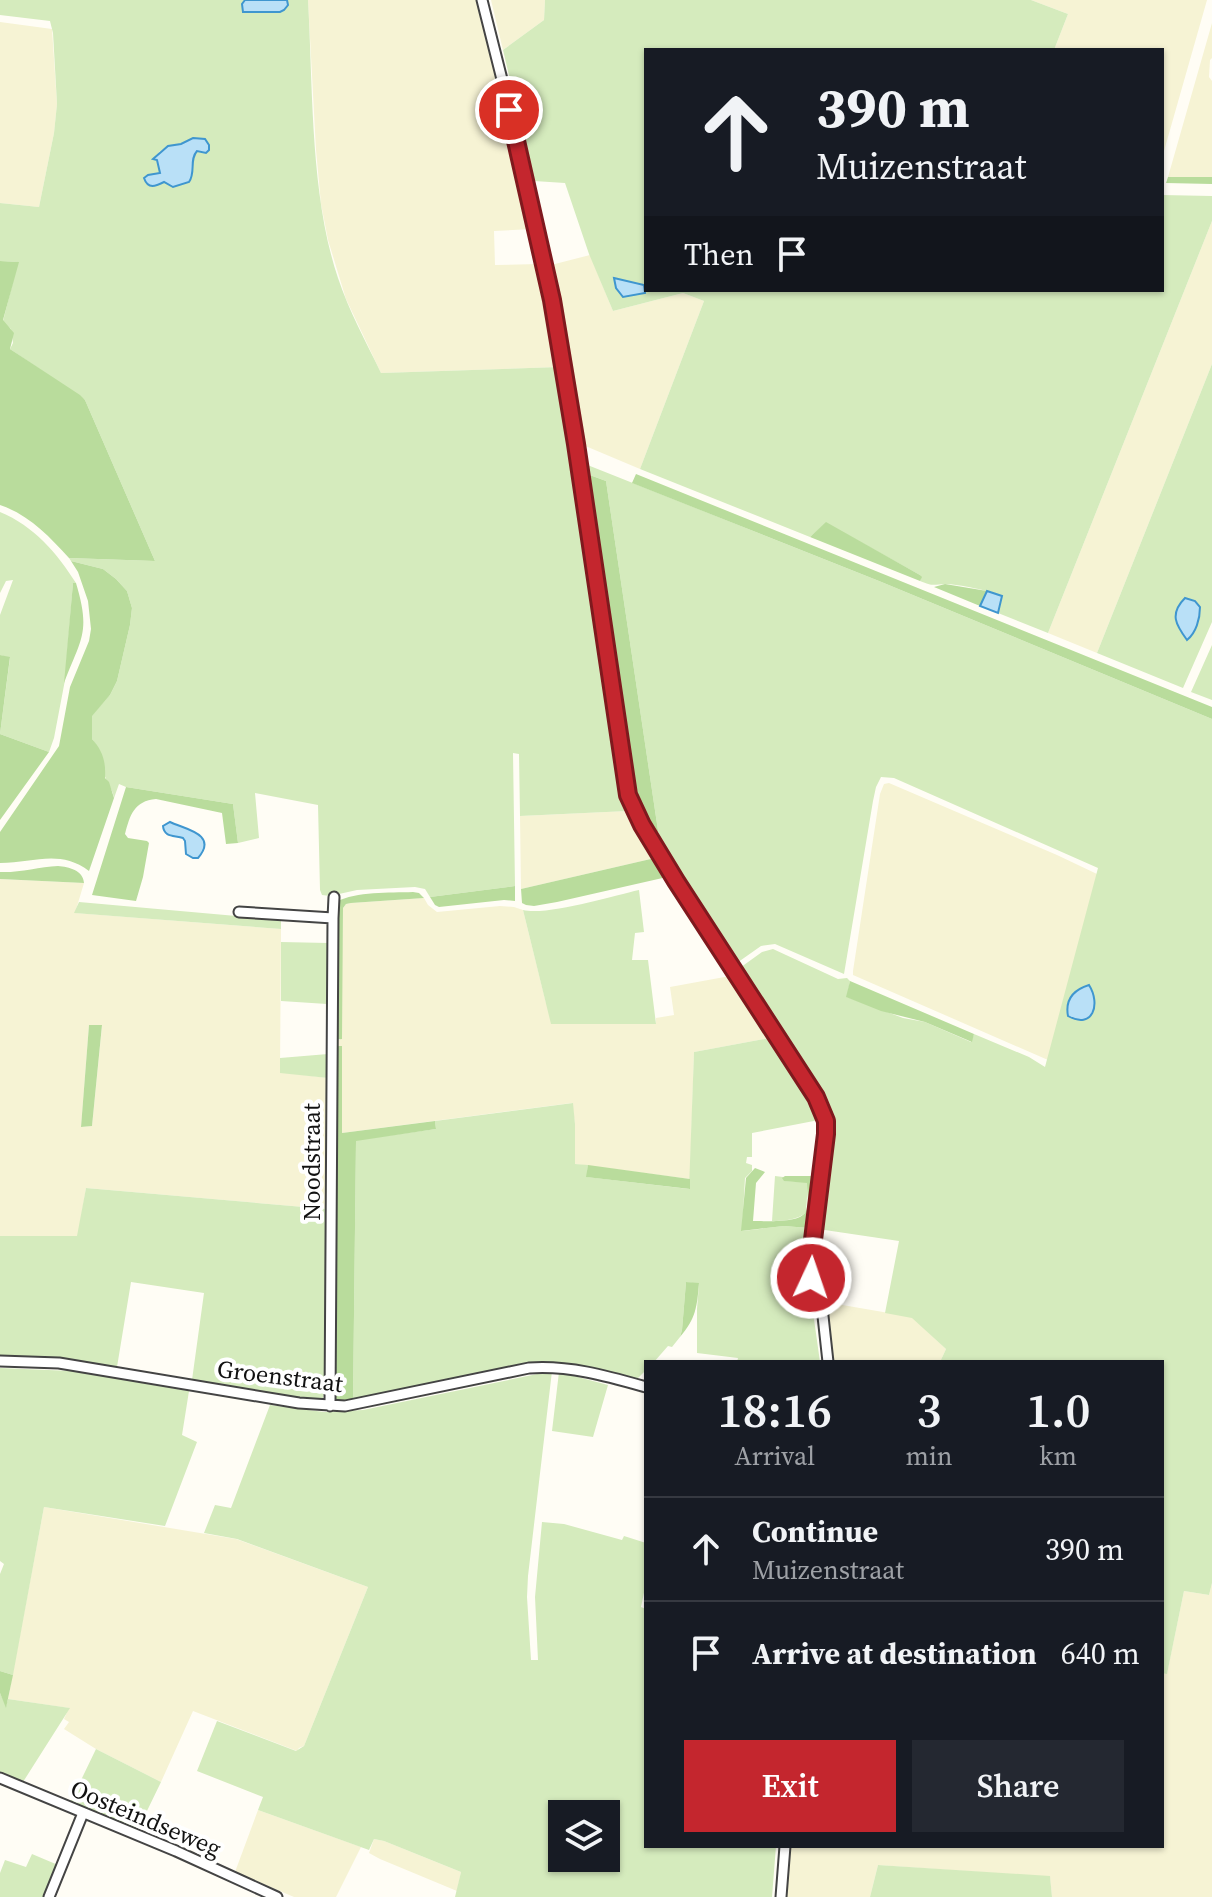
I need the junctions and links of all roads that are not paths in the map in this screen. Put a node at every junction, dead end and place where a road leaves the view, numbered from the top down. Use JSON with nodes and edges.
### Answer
{"nodes":[{"id":1,"x":482,"y":0,"type":"edge"},
{"id":2,"x":334,"y":897,"type":"dead end"},
{"id":3,"x":239,"y":912,"type":"dead end"},
{"id":4,"x":333,"y":918,"type":"junction"},
{"id":5,"x":828,"y":1360,"type":"edge"},
{"id":6,"x":0,"y":1361,"type":"edge"},
{"id":7,"x":644,"y":1386,"type":"edge"},
{"id":8,"x":330,"y":1406,"type":"junction"},
{"id":9,"x":0,"y":1778,"type":"edge"},
{"id":10,"x":83,"y":1813,"type":"junction"},
{"id":11,"x":785,"y":1848,"type":"edge"},
{"id":12,"x":49,"y":1897,"type":"edge"},
{"id":13,"x":277,"y":1897,"type":"edge"},
{"id":14,"x":781,"y":1897,"type":"edge"}],
"edges":[{"from":1,"to":5,"type":"street"},
{"from":2,"to":4,"type":"street","name":"Noodstraat"},
{"from":3,"to":4,"type":"street"},
{"from":4,"to":8,"type":"street","name":"Noodstraat"},
{"from":6,"to":8,"type":"street","name":"Groenstraat"},
{"from":7,"to":8,"type":"street","name":"Groenstraat"},
{"from":9,"to":10,"type":"street","name":"Oosteindseweg"},
{"from":10,"to":12,"type":"street"},
{"from":10,"to":13,"type":"street","name":"Oosteindseweg"},
{"from":11,"to":14,"type":"street"}]}
